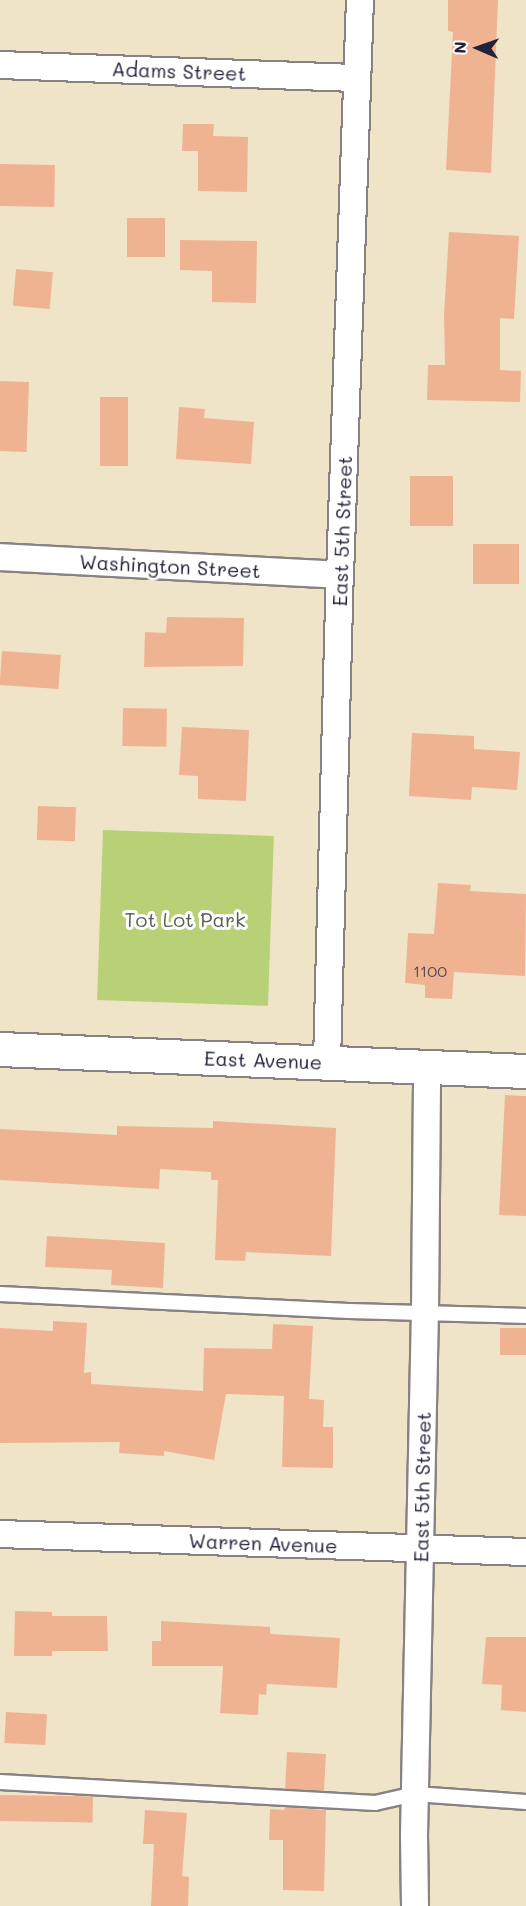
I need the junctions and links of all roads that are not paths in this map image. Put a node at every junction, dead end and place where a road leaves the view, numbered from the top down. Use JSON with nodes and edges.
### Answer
{"nodes":[{"id":1,"x":360,"y":0,"type":"edge"},
{"id":2,"x":0,"y":64,"type":"edge"},
{"id":3,"x":357,"y":78,"type":"junction"},
{"id":4,"x":0,"y":557,"type":"edge"},
{"id":5,"x":340,"y":575,"type":"junction"},
{"id":6,"x":0,"y":1049,"type":"edge"},
{"id":7,"x":327,"y":1062,"type":"junction"},
{"id":8,"x":427,"y":1067,"type":"junction"},
{"id":9,"x":526,"y":1071,"type":"edge"},
{"id":10,"x":0,"y":1294,"type":"edge"},
{"id":11,"x":425,"y":1312,"type":"junction"},
{"id":12,"x":526,"y":1316,"type":"edge"},
{"id":13,"x":0,"y":1534,"type":"edge"},
{"id":14,"x":420,"y":1548,"type":"junction"},
{"id":15,"x":526,"y":1552,"type":"edge"},
{"id":16,"x":0,"y":1782,"type":"edge"},
{"id":17,"x":415,"y":1794,"type":"junction"},
{"id":18,"x":526,"y":1802,"type":"edge"},
{"id":19,"x":415,"y":1906,"type":"edge"}],
"edges":[{"from":1,"to":3,"type":"street","name":"East 5th Street"},
{"from":2,"to":3,"type":"street","name":"Adams Street"},
{"from":3,"to":5,"type":"street","name":"East 5th Street"},
{"from":4,"to":5,"type":"street","name":"Washington Street"},
{"from":5,"to":7,"type":"street","name":"East 5th Street"},
{"from":6,"to":7,"type":"street","name":"East Avenue"},
{"from":7,"to":8,"type":"street","name":"East Avenue"},
{"from":8,"to":9,"type":"street","name":"East Avenue"},
{"from":8,"to":11,"type":"street","name":"East 5th Street"},
{"from":10,"to":11,"type":"lane"},
{"from":11,"to":12,"type":"lane"},
{"from":11,"to":14,"type":"street","name":"East 5th Street"},
{"from":13,"to":14,"type":"street","name":"Warren Avenue"},
{"from":14,"to":15,"type":"street","name":"Warren Avenue"},
{"from":14,"to":17,"type":"street","name":"East 5th Street"},
{"from":16,"to":17,"type":"lane"},
{"from":17,"to":18,"type":"lane"},
{"from":17,"to":19,"type":"street","name":"East 5th Street"}]}
